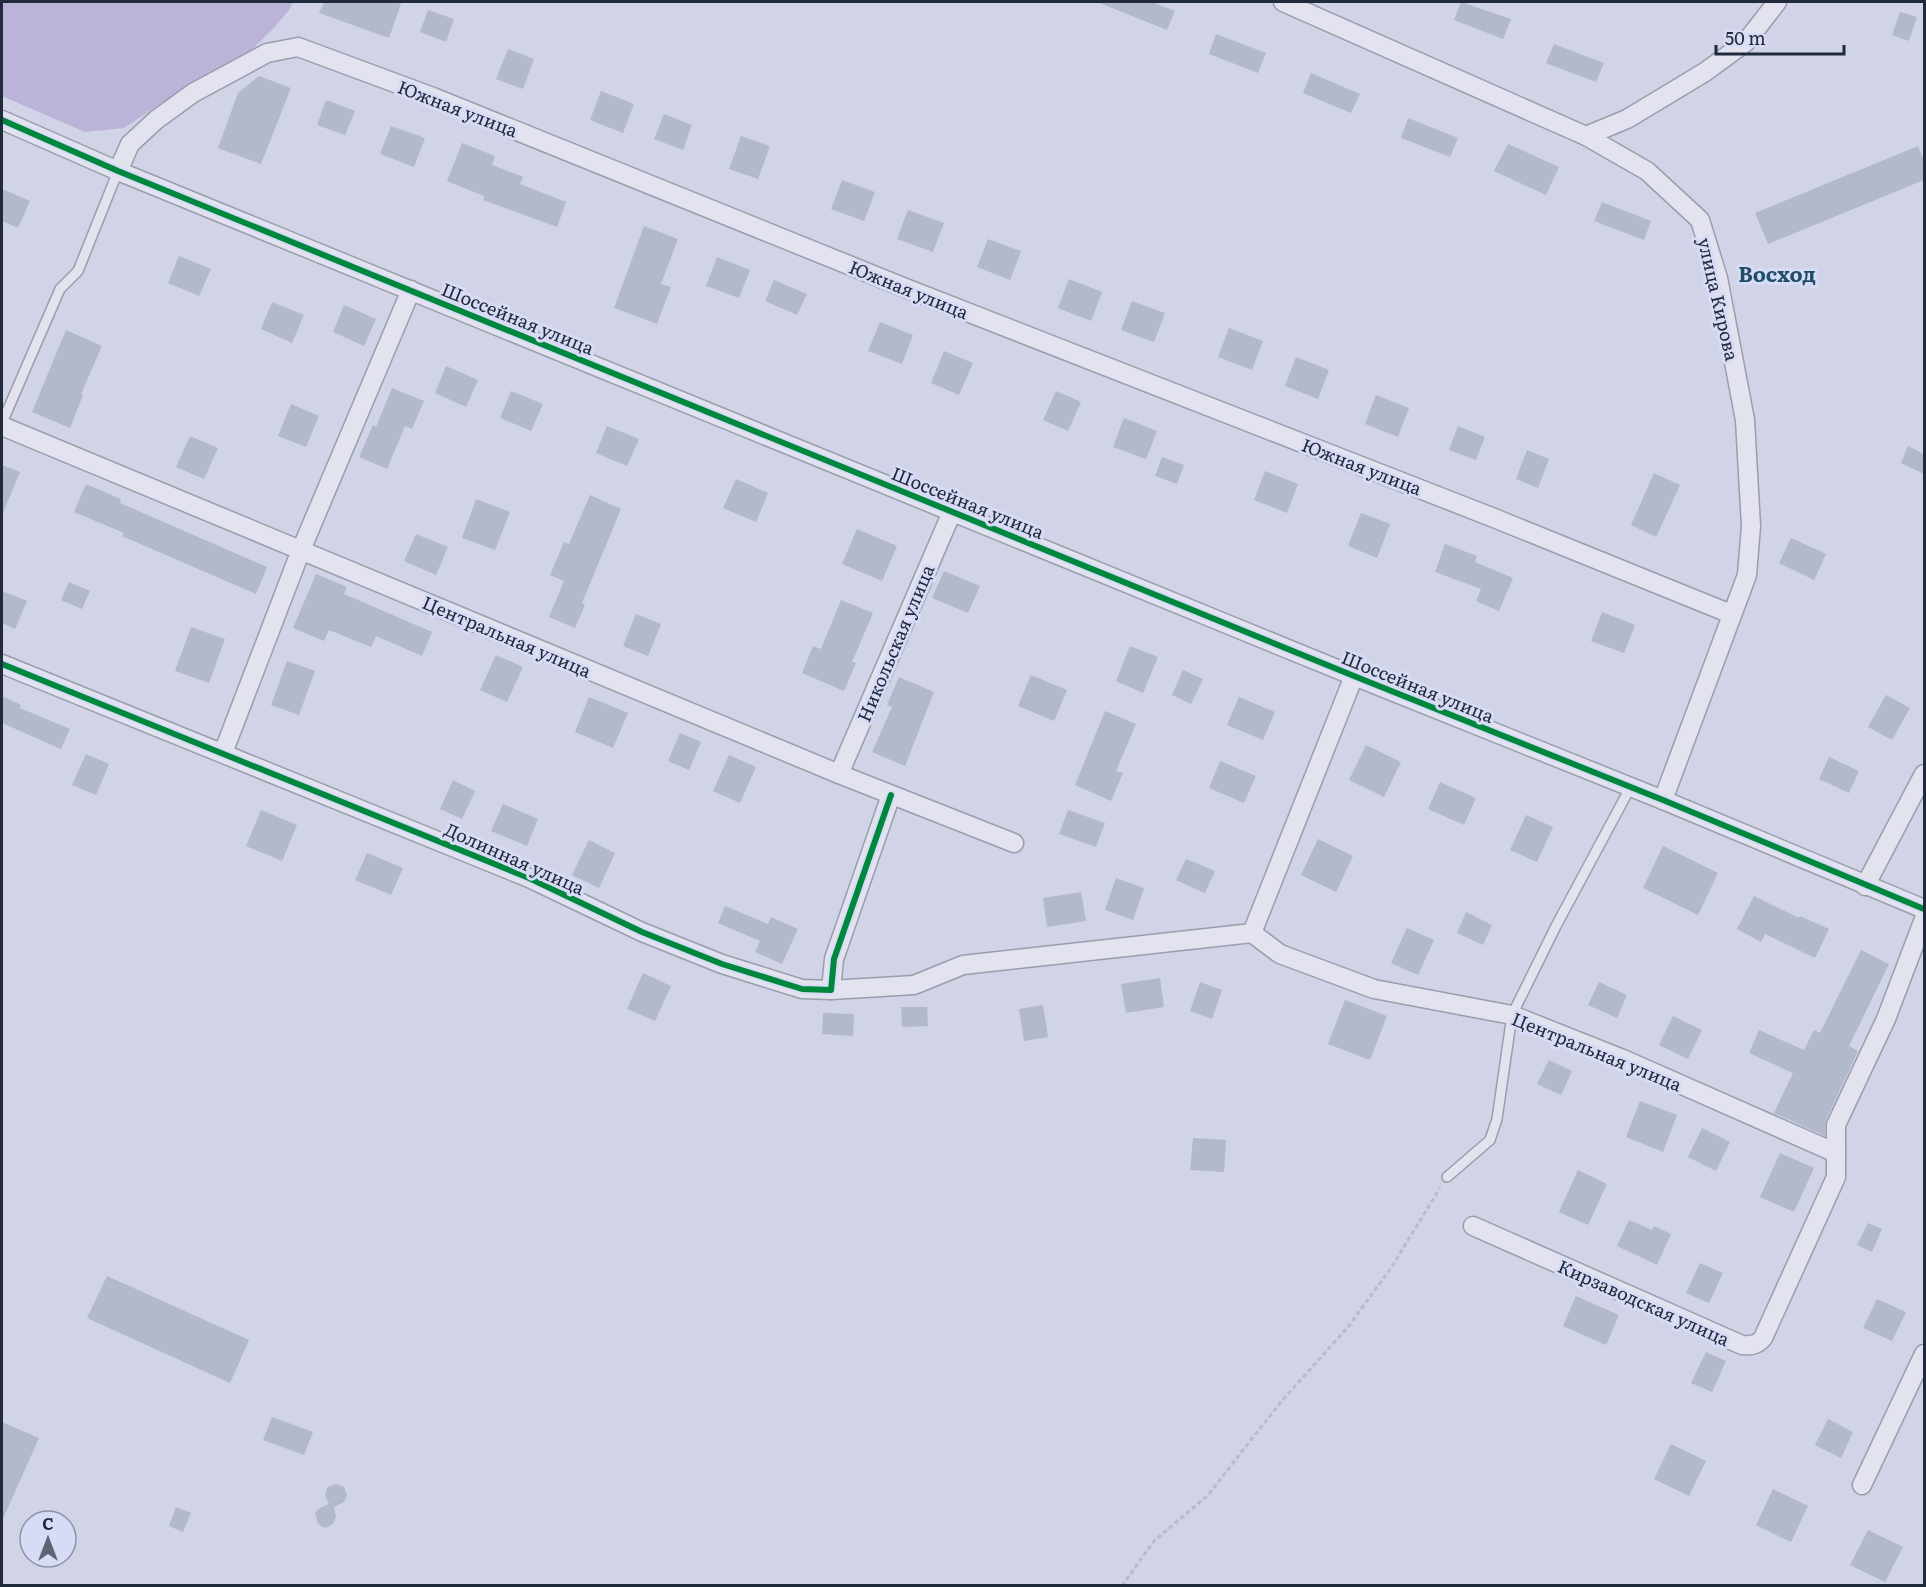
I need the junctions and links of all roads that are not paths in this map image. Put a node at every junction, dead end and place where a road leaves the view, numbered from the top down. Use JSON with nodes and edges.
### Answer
{"nodes":[{"id":1,"x":1283,"y":2,"type":"edge"},
{"id":2,"x":1777,"y":2,"type":"edge"},
{"id":3,"x":2,"y":120,"type":"edge"},
{"id":4,"x":1586,"y":136,"type":"junction"},
{"id":5,"x":118,"y":171,"type":"junction"},
{"id":6,"x":411,"y":290,"type":"junction"},
{"id":7,"x":2,"y":424,"type":"edge"},
{"id":8,"x":952,"y":512,"type":"junction"},
{"id":9,"x":301,"y":550,"type":"junction"},
{"id":10,"x":1731,"y":614,"type":"junction"},
{"id":11,"x":2,"y":664,"type":"edge"},
{"id":12,"x":1354,"y":676,"type":"junction"},
{"id":13,"x":223,"y":753,"type":"junction"},
{"id":14,"x":839,"y":774,"type":"junction"},
{"id":15,"x":1924,"y":774,"type":"edge"},
{"id":16,"x":1630,"y":788,"type":"junction"},
{"id":17,"x":891,"y":795,"type":"junction"},
{"id":18,"x":1663,"y":800,"type":"junction"},
{"id":19,"x":1014,"y":843,"type":"dead end"},
{"id":20,"x":1865,"y":886,"type":"junction"},
{"id":21,"x":1924,"y":909,"type":"edge"},
{"id":22,"x":1924,"y":919,"type":"edge"},
{"id":23,"x":1252,"y":933,"type":"junction"},
{"id":24,"x":831,"y":990,"type":"junction"},
{"id":25,"x":1512,"y":1015,"type":"junction"},
{"id":26,"x":1836,"y":1154,"type":"junction"},
{"id":27,"x":1447,"y":1177,"type":"road end"},
{"id":28,"x":1473,"y":1226,"type":"dead end"},
{"id":29,"x":1924,"y":1354,"type":"edge"},
{"id":30,"x":1863,"y":1485,"type":"dead end"}],
"edges":[{"from":1,"to":4,"type":"street","name":"улица Кирова"},
{"from":2,"to":4,"type":"street"},
{"from":3,"to":5,"type":"street","name":"Шоссейная улица"},
{"from":4,"to":10,"type":"street","name":"улица Кирова"},
{"from":5,"to":6,"type":"street","name":"Шоссейная улица"},
{"from":5,"to":7,"type":"lane"},
{"from":5,"to":10,"type":"street","name":"Южная улица"},
{"from":6,"to":8,"type":"street","name":"Шоссейная улица"},
{"from":6,"to":9,"type":"street"},
{"from":7,"to":9,"type":"street","name":"Центральная улица"},
{"from":8,"to":12,"type":"street","name":"Шоссейная улица"},
{"from":8,"to":14,"type":"street","name":"Никольская улица"},
{"from":9,"to":13,"type":"street"},
{"from":9,"to":14,"type":"street","name":"Центральная улица"},
{"from":10,"to":18,"type":"street","name":"улица Кирова"},
{"from":11,"to":13,"type":"street","name":"Долинная улица"},
{"from":12,"to":16,"type":"street","name":"Шоссейная улица"},
{"from":12,"to":23,"type":"street"},
{"from":13,"to":24,"type":"street","name":"Долинная улица"},
{"from":14,"to":17,"type":"street","name":"Центральная улица"},
{"from":15,"to":20,"type":"street"},
{"from":16,"to":18,"type":"street","name":"Шоссейная улица"},
{"from":16,"to":25,"type":"lane"},
{"from":17,"to":19,"type":"street","name":"Центральная улица"},
{"from":17,"to":24,"type":"street"},
{"from":18,"to":20,"type":"street","name":"Шоссейная улица"},
{"from":20,"to":21,"type":"street","name":"Шоссейная улица"},
{"from":22,"to":26,"type":"street","name":"Кирзаводская улица"},
{"from":23,"to":24,"type":"street","name":"Долинная улица"},
{"from":23,"to":25,"type":"street","name":"Центральная улица"},
{"from":25,"to":26,"type":"street","name":"Центральная улица"},
{"from":25,"to":27,"type":"lane"},
{"from":26,"to":28,"type":"street","name":"Кирзаводская улица"},
{"from":29,"to":30,"type":"street"}]}
